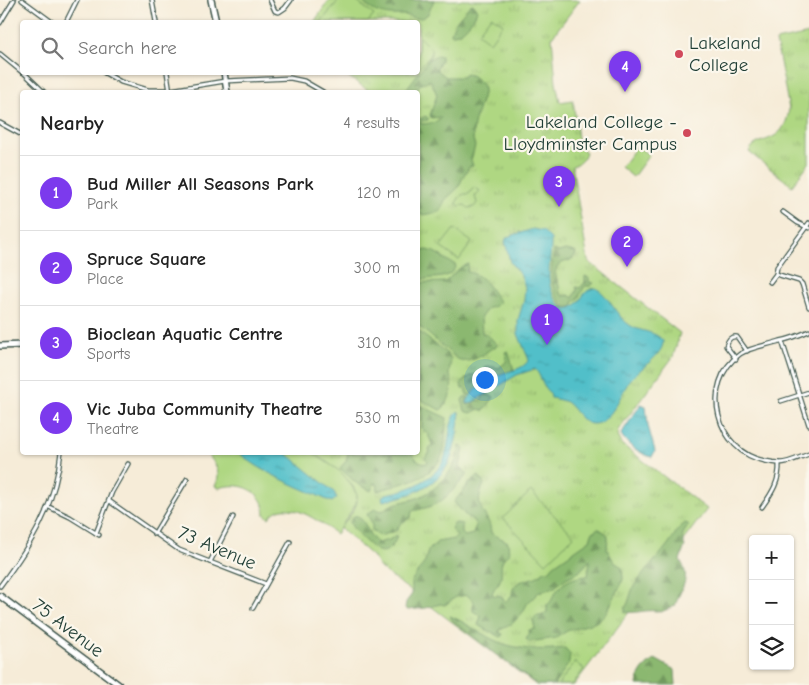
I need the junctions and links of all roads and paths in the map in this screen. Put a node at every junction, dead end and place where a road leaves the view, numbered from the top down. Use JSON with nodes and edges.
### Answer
{"nodes":[{"id":1,"x":14,"y":0,"type":"edge"},
{"id":2,"x":22,"y":0,"type":"edge"},
{"id":3,"x":77,"y":0,"type":"edge"},
{"id":4,"x":152,"y":0,"type":"edge"},
{"id":5,"x":210,"y":0,"type":"edge"},
{"id":6,"x":270,"y":0,"type":"edge"},
{"id":7,"x":291,"y":0,"type":"edge"},
{"id":8,"x":49,"y":20,"type":"edge"},
{"id":9,"x":67,"y":20,"type":"edge"},
{"id":10,"x":156,"y":20,"type":"edge"},
{"id":11,"x":215,"y":20,"type":"edge"},
{"id":12,"x":0,"y":23,"type":"edge"},
{"id":13,"x":0,"y":54,"type":"edge"},
{"id":14,"x":20,"y":70,"type":"edge"},
{"id":15,"x":26,"y":75,"type":"edge"},
{"id":16,"x":109,"y":75,"type":"edge"},
{"id":17,"x":167,"y":75,"type":"edge"},
{"id":18,"x":224,"y":75,"type":"edge"},
{"id":19,"x":225,"y":81,"type":"junction"},
{"id":20,"x":42,"y":90,"type":"edge"},
{"id":21,"x":148,"y":90,"type":"edge"},
{"id":22,"x":170,"y":90,"type":"edge"},
{"id":23,"x":176,"y":90,"type":"edge"},
{"id":24,"x":227,"y":90,"type":"edge"},
{"id":25,"x":320,"y":90,"type":"edge"},
{"id":26,"x":0,"y":123,"type":"edge"},
{"id":27,"x":20,"y":134,"type":"edge"},
{"id":28,"x":783,"y":212,"type":"dead end"},
{"id":29,"x":808,"y":226,"type":"edge"},
{"id":30,"x":776,"y":274,"type":"junction"},
{"id":31,"x":770,"y":282,"type":"dead end"},
{"id":32,"x":809,"y":308,"type":"edge"},
{"id":33,"x":809,"y":331,"type":"edge"},
{"id":34,"x":782,"y":341,"type":"junction"},
{"id":35,"x":20,"y":345,"type":"edge"},
{"id":36,"x":0,"y":346,"type":"edge"},
{"id":37,"x":747,"y":351,"type":"junction"},
{"id":38,"x":736,"y":358,"type":"junction"},
{"id":39,"x":809,"y":392,"type":"edge"},
{"id":40,"x":799,"y":395,"type":"junction"},
{"id":41,"x":781,"y":401,"type":"dead end"},
{"id":42,"x":809,"y":425,"type":"edge"},
{"id":43,"x":809,"y":454,"type":"edge"},
{"id":44,"x":60,"y":455,"type":"edge"},
{"id":45,"x":779,"y":463,"type":"junction"},
{"id":46,"x":128,"y":464,"type":"dead end"},
{"id":47,"x":187,"y":479,"type":"dead end"},
{"id":48,"x":109,"y":502,"type":"junction"},
{"id":49,"x":762,"y":507,"type":"dead end"},
{"id":50,"x":49,"y":508,"type":"junction"},
{"id":51,"x":233,"y":518,"type":"dead end"},
{"id":52,"x":154,"y":534,"type":"junction"},
{"id":53,"x":290,"y":542,"type":"dead end"},
{"id":54,"x":210,"y":562,"type":"junction"},
{"id":55,"x":266,"y":584,"type":"junction"},
{"id":56,"x":0,"y":586,"type":"edge"},
{"id":57,"x":0,"y":596,"type":"edge"},
{"id":58,"x":253,"y":608,"type":"dead end"},
{"id":59,"x":118,"y":685,"type":"edge"}],
"edges":[{"from":1,"to":12,"type":"street"},
{"from":2,"to":8,"type":"street"},
{"from":3,"to":9,"type":"street"},
{"from":4,"to":10,"type":"street"},
{"from":5,"to":11,"type":"main road"},
{"from":6,"to":7,"type":"street"},
{"from":13,"to":14,"type":"street"},
{"from":15,"to":20,"type":"street"},
{"from":16,"to":21,"type":"street"},
{"from":17,"to":22,"type":"street"},
{"from":18,"to":19,"type":"main road"},
{"from":19,"to":23,"type":"street"},
{"from":19,"to":24,"type":"main road"},
{"from":19,"to":25,"type":"street"},
{"from":26,"to":27,"type":"street"},
{"from":28,"to":29,"type":"street"},
{"from":29,"to":30,"type":"street"},
{"from":30,"to":31,"type":"street"},
{"from":30,"to":32,"type":"street"},
{"from":33,"to":34,"type":"street"},
{"from":34,"to":37,"type":"street"},
{"from":34,"to":40,"type":"street"},
{"from":35,"to":36,"type":"main road"},
{"from":37,"to":38,"type":"street"},
{"from":37,"to":38,"type":"street"},
{"from":38,"to":45,"type":"street"},
{"from":39,"to":40,"type":"street"},
{"from":40,"to":41,"type":"street"},
{"from":40,"to":42,"type":"street"},
{"from":43,"to":45,"type":"street"},
{"from":44,"to":50,"type":"street"},
{"from":45,"to":49,"type":"street"},
{"from":46,"to":48,"type":"street"},
{"from":47,"to":52,"type":"street"},
{"from":48,"to":50,"type":"street"},
{"from":48,"to":52,"type":"street","name":"73 Avenue"},
{"from":50,"to":56,"type":"street"},
{"from":51,"to":54,"type":"street"},
{"from":52,"to":54,"type":"street","name":"73 Avenue"},
{"from":53,"to":55,"type":"street"},
{"from":54,"to":55,"type":"street","name":"73 Avenue"},
{"from":55,"to":58,"type":"street"},
{"from":57,"to":59,"type":"main road","name":"75 Avenue"}]}
